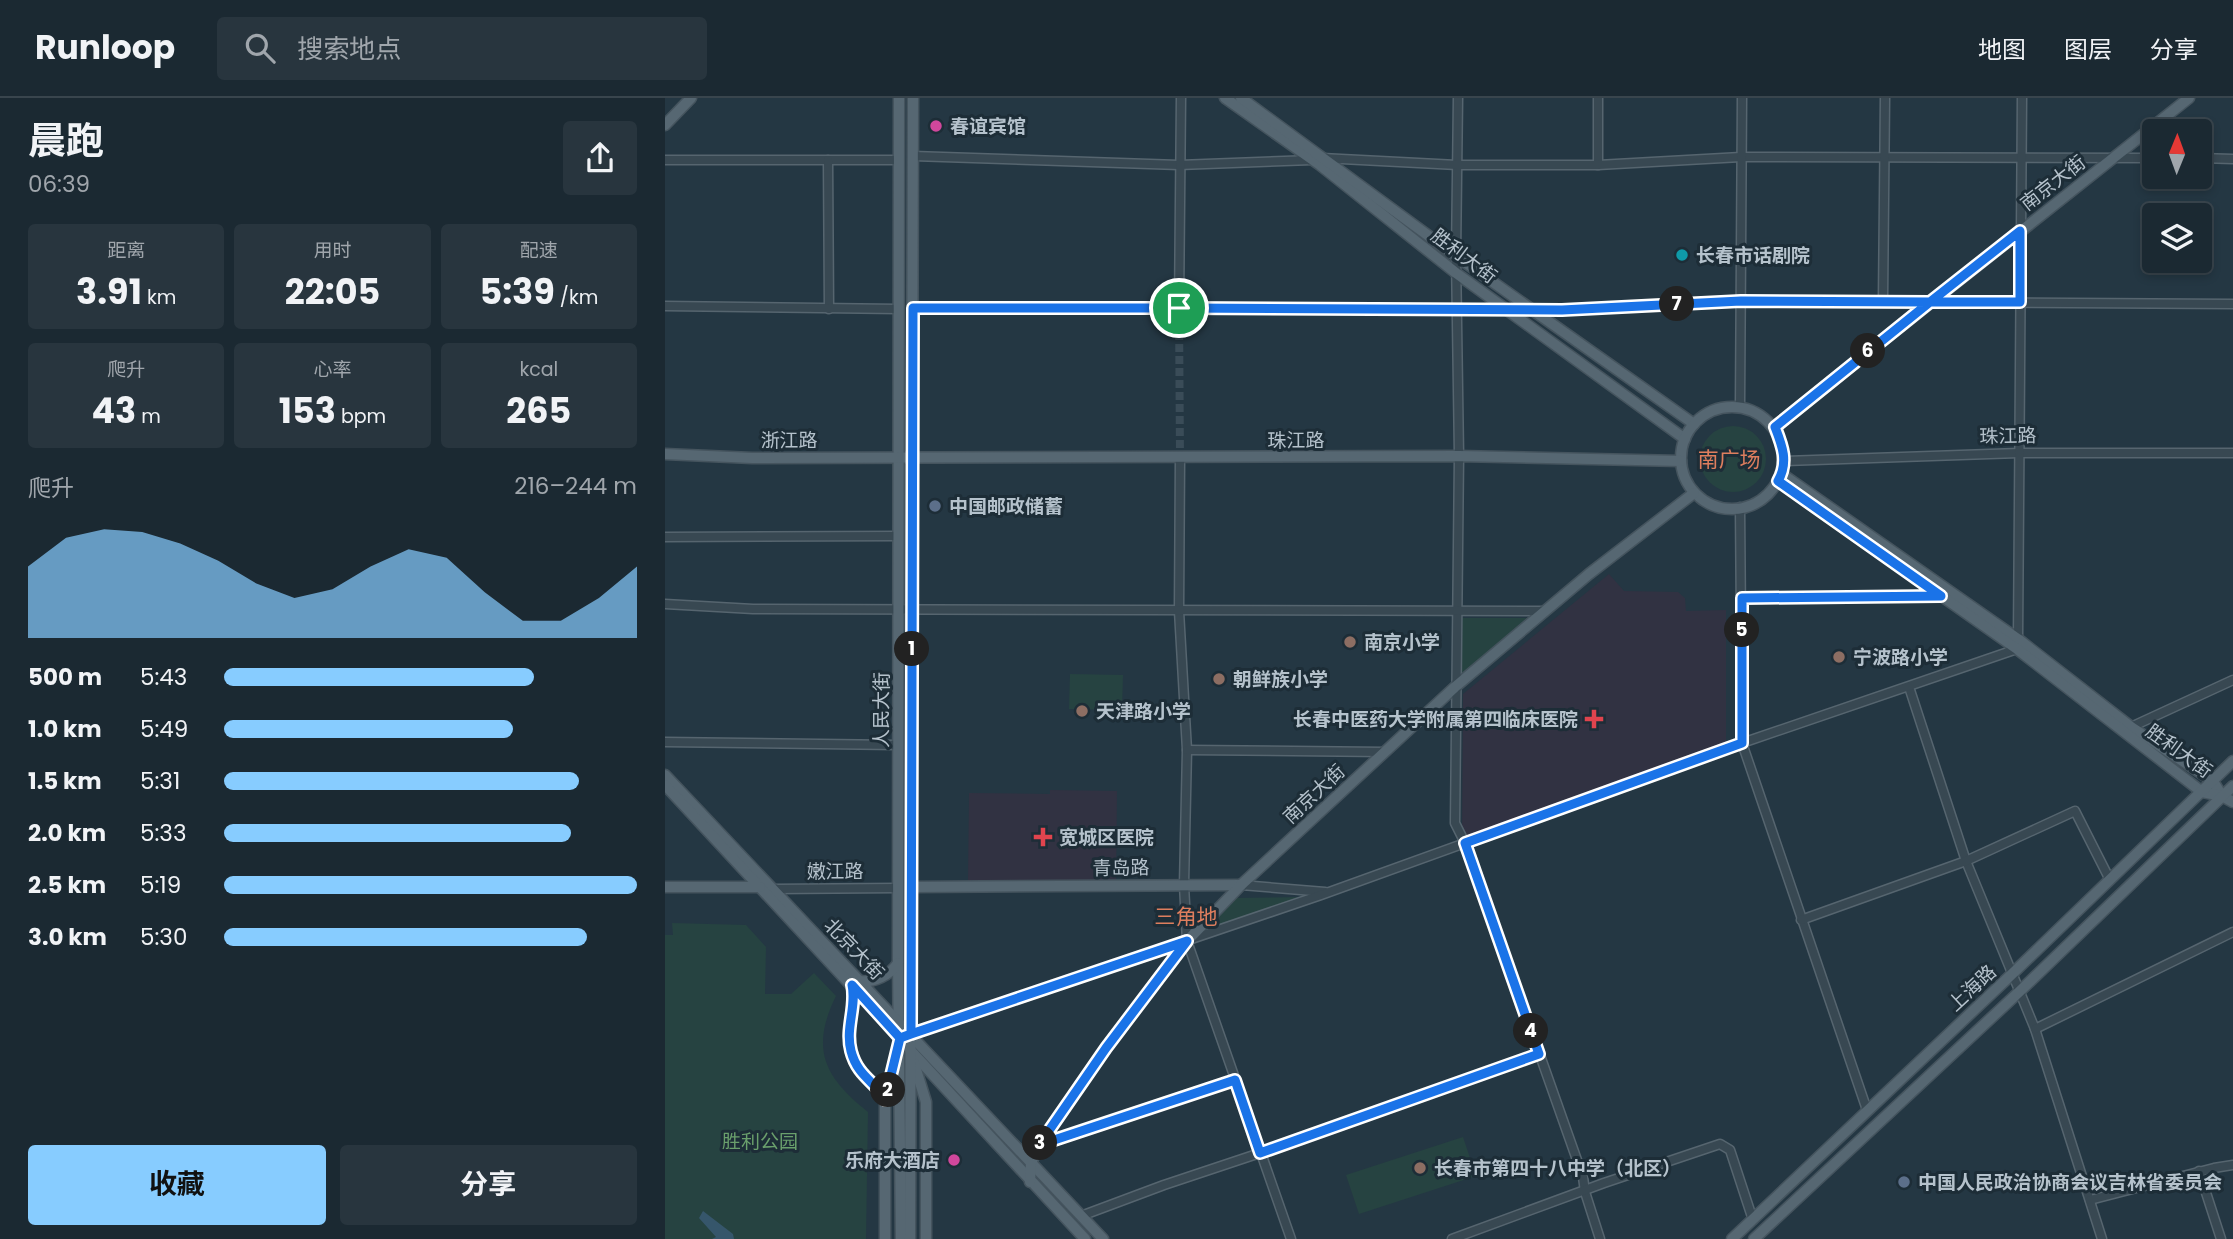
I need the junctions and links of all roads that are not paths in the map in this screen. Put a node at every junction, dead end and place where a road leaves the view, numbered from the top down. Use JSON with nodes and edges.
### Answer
{"nodes":[{"id":1,"x":691,"y":98,"type":"edge"},
{"id":2,"x":899,"y":98,"type":"edge"},
{"id":3,"x":913,"y":98,"type":"edge"},
{"id":4,"x":1181,"y":98,"type":"edge"},
{"id":5,"x":1225,"y":98,"type":"edge"},
{"id":6,"x":1241,"y":98,"type":"edge"},
{"id":7,"x":1458,"y":98,"type":"edge"},
{"id":8,"x":1598,"y":98,"type":"edge"},
{"id":9,"x":1742,"y":98,"type":"edge"},
{"id":10,"x":1885,"y":98,"type":"edge"},
{"id":11,"x":2022,"y":98,"type":"edge"},
{"id":12,"x":2189,"y":98,"type":"edge"},
{"id":13,"x":665,"y":125,"type":"edge"},
{"id":14,"x":913,"y":156,"type":"junction"},
{"id":15,"x":2021,"y":156,"type":"junction"},
{"id":16,"x":1741,"y":157,"type":"junction"},
{"id":17,"x":1885,"y":157,"type":"junction"},
{"id":18,"x":2116,"y":157,"type":"junction"},
{"id":19,"x":2142,"y":158,"type":"edge"},
{"id":20,"x":2212,"y":158,"type":"edge"},
{"id":21,"x":1317,"y":159,"type":"junction"},
{"id":22,"x":2233,"y":159,"type":"edge"},
{"id":23,"x":665,"y":160,"type":"edge"},
{"id":24,"x":828,"y":160,"type":"junction"},
{"id":25,"x":899,"y":160,"type":"junction"},
{"id":26,"x":1179,"y":164,"type":"junction"},
{"id":27,"x":1457,"y":165,"type":"junction"},
{"id":28,"x":1598,"y":165,"type":"junction"},
{"id":29,"x":2020,"y":231,"type":"junction"},
{"id":30,"x":1456,"y":256,"type":"junction"},
{"id":31,"x":1456,"y":273,"type":"junction"},
{"id":32,"x":1883,"y":300,"type":"junction"},
{"id":33,"x":1741,"y":301,"type":"junction"},
{"id":34,"x":1930,"y":302,"type":"junction"},
{"id":35,"x":2020,"y":302,"type":"junction"},
{"id":36,"x":2233,"y":304,"type":"edge"},
{"id":37,"x":665,"y":306,"type":"edge"},
{"id":38,"x":913,"y":308,"type":"junction"},
{"id":39,"x":1179,"y":308,"type":"junction"},
{"id":40,"x":829,"y":309,"type":"junction"},
{"id":41,"x":899,"y":309,"type":"junction"},
{"id":42,"x":1457,"y":310,"type":"junction"},
{"id":43,"x":1508,"y":310,"type":"junction"},
{"id":44,"x":1534,"y":310,"type":"junction"},
{"id":45,"x":1740,"y":406,"type":"junction"},
{"id":46,"x":1694,"y":424,"type":"junction"},
{"id":47,"x":1775,"y":427,"type":"junction"},
{"id":48,"x":1685,"y":439,"type":"junction"},
{"id":49,"x":2019,"y":453,"type":"junction"},
{"id":50,"x":2233,"y":453,"type":"edge"},
{"id":51,"x":665,"y":454,"type":"edge"},
{"id":52,"x":1459,"y":456,"type":"junction"},
{"id":53,"x":899,"y":458,"type":"junction"},
{"id":54,"x":912,"y":458,"type":"junction"},
{"id":55,"x":1179,"y":458,"type":"junction"},
{"id":56,"x":1681,"y":461,"type":"junction"},
{"id":57,"x":1785,"y":461,"type":"junction"},
{"id":58,"x":1780,"y":478,"type":"junction"},
{"id":59,"x":1695,"y":494,"type":"junction"},
{"id":60,"x":1740,"y":507,"type":"junction"},
{"id":61,"x":899,"y":536,"type":"junction"},
{"id":62,"x":665,"y":537,"type":"edge"},
{"id":63,"x":1941,"y":596,"type":"junction"},
{"id":64,"x":1742,"y":598,"type":"junction"},
{"id":65,"x":665,"y":604,"type":"edge"},
{"id":66,"x":899,"y":608,"type":"junction"},
{"id":67,"x":912,"y":608,"type":"junction"},
{"id":68,"x":1179,"y":611,"type":"junction"},
{"id":69,"x":1456,"y":611,"type":"junction"},
{"id":70,"x":1545,"y":611,"type":"junction"},
{"id":71,"x":2018,"y":644,"type":"junction"},
{"id":72,"x":2233,"y":680,"type":"edge"},
{"id":73,"x":1455,"y":687,"type":"junction"},
{"id":74,"x":1909,"y":687,"type":"junction"},
{"id":75,"x":2131,"y":727,"type":"junction"},
{"id":76,"x":665,"y":742,"type":"edge"},
{"id":77,"x":1742,"y":743,"type":"junction"},
{"id":78,"x":898,"y":745,"type":"junction"},
{"id":79,"x":1187,"y":750,"type":"junction"},
{"id":80,"x":1385,"y":751,"type":"junction"},
{"id":81,"x":2233,"y":761,"type":"edge"},
{"id":82,"x":665,"y":775,"type":"edge"},
{"id":83,"x":2213,"y":781,"type":"junction"},
{"id":84,"x":665,"y":785,"type":"edge"},
{"id":85,"x":2233,"y":786,"type":"edge"},
{"id":86,"x":2202,"y":792,"type":"junction"},
{"id":87,"x":2222,"y":796,"type":"junction"},
{"id":88,"x":2233,"y":802,"type":"edge"},
{"id":89,"x":1465,"y":843,"type":"junction"},
{"id":90,"x":1966,"y":861,"type":"junction"},
{"id":91,"x":2110,"y":880,"type":"junction"},
{"id":92,"x":1184,"y":885,"type":"junction"},
{"id":93,"x":1241,"y":885,"type":"junction"},
{"id":94,"x":665,"y":887,"type":"edge"},
{"id":95,"x":760,"y":887,"type":"junction"},
{"id":96,"x":912,"y":887,"type":"junction"},
{"id":97,"x":898,"y":888,"type":"junction"},
{"id":98,"x":773,"y":889,"type":"junction"},
{"id":99,"x":1330,"y":892,"type":"junction"},
{"id":100,"x":1801,"y":920,"type":"junction"},
{"id":101,"x":2233,"y":932,"type":"edge"},
{"id":102,"x":1187,"y":941,"type":"junction"},
{"id":103,"x":898,"y":963,"type":"junction"},
{"id":104,"x":2011,"y":975,"type":"junction"},
{"id":105,"x":856,"y":983,"type":"junction"},
{"id":106,"x":2019,"y":992,"type":"junction"},
{"id":107,"x":899,"y":1022,"type":"junction"},
{"id":108,"x":2035,"y":1029,"type":"junction"},
{"id":109,"x":911,"y":1034,"type":"junction"},
{"id":110,"x":900,"y":1038,"type":"junction"},
{"id":111,"x":911,"y":1051,"type":"junction"},
{"id":112,"x":1539,"y":1054,"type":"junction"},
{"id":113,"x":1235,"y":1080,"type":"junction"},
{"id":114,"x":885,"y":1100,"type":"junction"},
{"id":115,"x":1867,"y":1110,"type":"junction"},
{"id":116,"x":1039,"y":1145,"type":"junction"},
{"id":117,"x":1260,"y":1153,"type":"junction"},
{"id":118,"x":1031,"y":1163,"type":"junction"},
{"id":119,"x":2233,"y":1165,"type":"edge"},
{"id":120,"x":2199,"y":1171,"type":"junction"},
{"id":121,"x":1030,"y":1182,"type":"junction"},
{"id":122,"x":1585,"y":1192,"type":"junction"},
{"id":123,"x":2089,"y":1200,"type":"junction"},
{"id":124,"x":1081,"y":1216,"type":"junction"},
{"id":125,"x":1753,"y":1220,"type":"junction"},
{"id":126,"x":885,"y":1239,"type":"edge"},
{"id":127,"x":901,"y":1239,"type":"edge"},
{"id":128,"x":910,"y":1239,"type":"edge"},
{"id":129,"x":926,"y":1239,"type":"edge"},
{"id":130,"x":1085,"y":1239,"type":"edge"},
{"id":131,"x":1103,"y":1239,"type":"edge"},
{"id":132,"x":1291,"y":1239,"type":"edge"},
{"id":133,"x":1452,"y":1239,"type":"edge"},
{"id":134,"x":1600,"y":1239,"type":"edge"},
{"id":135,"x":1732,"y":1239,"type":"edge"},
{"id":136,"x":1753,"y":1239,"type":"edge"},
{"id":137,"x":2102,"y":1239,"type":"edge"},
{"id":138,"x":2221,"y":1239,"type":"edge"}],
"edges":[{"from":1,"to":13,"type":"main road"},
{"from":2,"to":25,"type":"main road","name":"人民大街"},
{"from":3,"to":14,"type":"main road","name":"人民大街"},
{"from":4,"to":26,"type":"street"},
{"from":5,"to":21,"type":"main road","name":"胜利大街"},
{"from":6,"to":21,"type":"main road","name":"胜利大街"},
{"from":7,"to":27,"type":"street"},
{"from":8,"to":28,"type":"street"},
{"from":9,"to":16,"type":"street"},
{"from":10,"to":17,"type":"street"},
{"from":11,"to":15,"type":"street"},
{"from":12,"to":18,"type":"main road","name":"南京大街"},
{"from":14,"to":26,"type":"street"},
{"from":14,"to":38,"type":"main road","name":"人民大街"},
{"from":15,"to":17,"type":"street"},
{"from":15,"to":18,"type":"street"},
{"from":15,"to":29,"type":"street"},
{"from":16,"to":17,"type":"street"},
{"from":16,"to":28,"type":"street"},
{"from":16,"to":33,"type":"street"},
{"from":17,"to":32,"type":"street"},
{"from":18,"to":19,"type":"street"},
{"from":18,"to":29,"type":"main road","name":"南京大街"},
{"from":20,"to":22,"type":"street"},
{"from":21,"to":26,"type":"street"},
{"from":21,"to":27,"type":"street"},
{"from":21,"to":30,"type":"main road","name":"胜利大街"},
{"from":21,"to":31,"type":"main road","name":"胜利大街"},
{"from":23,"to":24,"type":"street"},
{"from":24,"to":25,"type":"street"},
{"from":24,"to":40,"type":"street"},
{"from":25,"to":41,"type":"main road","name":"人民大街"},
{"from":26,"to":39,"type":"street"},
{"from":27,"to":28,"type":"street"},
{"from":27,"to":30,"type":"street"},
{"from":29,"to":34,"type":"main road","name":"南京大街"},
{"from":29,"to":35,"type":"street"},
{"from":30,"to":31,"type":"street"},
{"from":30,"to":44,"type":"main road","name":"胜利大街"},
{"from":31,"to":42,"type":"street"},
{"from":31,"to":43,"type":"main road","name":"胜利大街"},
{"from":32,"to":33,"type":"street"},
{"from":32,"to":34,"type":"street"},
{"from":33,"to":44,"type":"street"},
{"from":33,"to":45,"type":"street"},
{"from":34,"to":35,"type":"street"},
{"from":34,"to":47,"type":"main road","name":"南京大街"},
{"from":35,"to":36,"type":"street"},
{"from":35,"to":49,"type":"street"},
{"from":37,"to":40,"type":"street"},
{"from":38,"to":39,"type":"street"},
{"from":38,"to":54,"type":"main road","name":"人民大街"},
{"from":39,"to":42,"type":"street"},
{"from":40,"to":41,"type":"street"},
{"from":41,"to":53,"type":"main road","name":"人民大街"},
{"from":42,"to":43,"type":"street"},
{"from":42,"to":52,"type":"street"},
{"from":43,"to":44,"type":"street"},
{"from":43,"to":48,"type":"main road","name":"胜利大街"},
{"from":44,"to":46,"type":"main road","name":"胜利大街"},
{"from":45,"to":46,"type":"main road"},
{"from":45,"to":47,"type":"main road"},
{"from":46,"to":48,"type":"main road"},
{"from":47,"to":57,"type":"main road"},
{"from":48,"to":56,"type":"main road"},
{"from":49,"to":50,"type":"street","name":"珠江路"},
{"from":49,"to":57,"type":"street","name":"珠江路"},
{"from":49,"to":71,"type":"street"},
{"from":51,"to":53,"type":"main road","name":"浙江路"},
{"from":52,"to":55,"type":"main road","name":"珠江路"},
{"from":52,"to":56,"type":"main road","name":"珠江路"},
{"from":52,"to":69,"type":"street"},
{"from":53,"to":54,"type":"main road","name":"浙江路"},
{"from":53,"to":61,"type":"main road","name":"人民大街"},
{"from":54,"to":55,"type":"main road","name":"珠江路"},
{"from":54,"to":67,"type":"main road","name":"人民大街"},
{"from":55,"to":68,"type":"street"},
{"from":56,"to":59,"type":"main road"},
{"from":57,"to":58,"type":"main road"},
{"from":58,"to":60,"type":"main road"},
{"from":58,"to":63,"type":"main road","name":"胜利大街"},
{"from":58,"to":71,"type":"main road","name":"胜利大街"},
{"from":59,"to":60,"type":"main road"},
{"from":59,"to":70,"type":"main road","name":"南京大街"},
{"from":60,"to":64,"type":"street"},
{"from":61,"to":62,"type":"street"},
{"from":61,"to":66,"type":"main road","name":"人民大街"},
{"from":63,"to":64,"type":"street"},
{"from":63,"to":71,"type":"main road","name":"胜利大街"},
{"from":64,"to":77,"type":"street"},
{"from":65,"to":66,"type":"street"},
{"from":66,"to":67,"type":"street"},
{"from":66,"to":78,"type":"main road","name":"人民大街"},
{"from":67,"to":68,"type":"street"},
{"from":67,"to":96,"type":"main road","name":"人民大街"},
{"from":68,"to":69,"type":"street"},
{"from":68,"to":79,"type":"street"},
{"from":69,"to":70,"type":"street"},
{"from":69,"to":73,"type":"street"},
{"from":70,"to":73,"type":"main road","name":"南京大街"},
{"from":71,"to":74,"type":"street"},
{"from":71,"to":75,"type":"main road","name":"胜利大街"},
{"from":71,"to":86,"type":"main road","name":"胜利大街"},
{"from":72,"to":75,"type":"street"},
{"from":73,"to":80,"type":"main road","name":"南京大街"},
{"from":73,"to":89,"type":"street"},
{"from":74,"to":77,"type":"street"},
{"from":74,"to":90,"type":"street"},
{"from":75,"to":83,"type":"main road","name":"胜利大街"},
{"from":76,"to":78,"type":"street"},
{"from":77,"to":89,"type":"street"},
{"from":77,"to":100,"type":"street"},
{"from":78,"to":97,"type":"main road","name":"人民大街"},
{"from":79,"to":80,"type":"street"},
{"from":79,"to":92,"type":"street"},
{"from":80,"to":93,"type":"main road","name":"南京大街"},
{"from":81,"to":83,"type":"main road","name":"上海路"},
{"from":82,"to":98,"type":"main road","name":"北京大街"},
{"from":83,"to":86,"type":"main road","name":"上海路"},
{"from":83,"to":87,"type":"main road","name":"胜利大街"},
{"from":84,"to":95,"type":"main road","name":"北京大街"},
{"from":85,"to":87,"type":"main road","name":"上海路"},
{"from":86,"to":87,"type":"main road","name":"胜利大街"},
{"from":86,"to":91,"type":"main road","name":"上海路"},
{"from":87,"to":88,"type":"main road"},
{"from":87,"to":106,"type":"main road","name":"上海路"},
{"from":89,"to":99,"type":"street"},
{"from":89,"to":112,"type":"street"},
{"from":90,"to":91,"type":"street"},
{"from":90,"to":100,"type":"street"},
{"from":90,"to":104,"type":"street"},
{"from":91,"to":104,"type":"main road","name":"上海路"},
{"from":92,"to":93,"type":"main road","name":"青岛路"},
{"from":92,"to":96,"type":"main road","name":"青岛路"},
{"from":92,"to":102,"type":"street"},
{"from":93,"to":99,"type":"street","name":"青岛路"},
{"from":93,"to":102,"type":"main road","name":"南京大街"},
{"from":94,"to":95,"type":"main road"},
{"from":95,"to":105,"type":"main road","name":"北京大街"},
{"from":96,"to":109,"type":"main road","name":"人民大街"},
{"from":97,"to":98,"type":"street","name":"嫩江路"},
{"from":97,"to":103,"type":"main road","name":"人民大街"},
{"from":98,"to":105,"type":"main road","name":"北京大街"},
{"from":99,"to":102,"type":"street"},
{"from":100,"to":115,"type":"street"},
{"from":101,"to":108,"type":"street"},
{"from":102,"to":109,"type":"street"},
{"from":102,"to":113,"type":"street"},
{"from":102,"to":116,"type":"main road","name":"南京大街"},
{"from":103,"to":105,"type":"main road"},
{"from":103,"to":107,"type":"main road","name":"人民大街"},
{"from":104,"to":106,"type":"street"},
{"from":104,"to":115,"type":"main road","name":"上海路"},
{"from":105,"to":107,"type":"main road","name":"北京大街"},
{"from":105,"to":110,"type":"main road","name":"北京大街"},
{"from":105,"to":114,"type":"main road"},
{"from":106,"to":108,"type":"street"},
{"from":106,"to":136,"type":"main road","name":"上海路"},
{"from":107,"to":109,"type":"main road","name":"北京大街"},
{"from":107,"to":110,"type":"main road","name":"人民大街"},
{"from":108,"to":123,"type":"street"},
{"from":109,"to":110,"type":"street"},
{"from":109,"to":111,"type":"main road","name":"人民大街"},
{"from":109,"to":118,"type":"main road","name":"北京大街"},
{"from":110,"to":111,"type":"main road","name":"北京大街"},
{"from":110,"to":114,"type":"main road"},
{"from":110,"to":127,"type":"main road","name":"人民大街"},
{"from":111,"to":121,"type":"main road","name":"北京大街"},
{"from":111,"to":128,"type":"main road","name":"人民大街"},
{"from":111,"to":129,"type":"main road"},
{"from":112,"to":117,"type":"street"},
{"from":112,"to":122,"type":"street"},
{"from":113,"to":116,"type":"street"},
{"from":113,"to":117,"type":"street"},
{"from":114,"to":126,"type":"main road"},
{"from":115,"to":125,"type":"main road","name":"上海路"},
{"from":116,"to":118,"type":"main road","name":"南京大街"},
{"from":117,"to":124,"type":"street"},
{"from":117,"to":132,"type":"street"},
{"from":118,"to":121,"type":"main road","name":"南京大街"},
{"from":118,"to":124,"type":"main road","name":"北京大街"},
{"from":119,"to":120,"type":"street"},
{"from":120,"to":123,"type":"street"},
{"from":120,"to":138,"type":"street"},
{"from":121,"to":130,"type":"main road","name":"北京大街"},
{"from":122,"to":125,"type":"street"},
{"from":122,"to":133,"type":"street"},
{"from":122,"to":134,"type":"street"},
{"from":123,"to":137,"type":"street"},
{"from":124,"to":131,"type":"main road","name":"北京大街"},
{"from":125,"to":135,"type":"main road","name":"上海路"}]}
